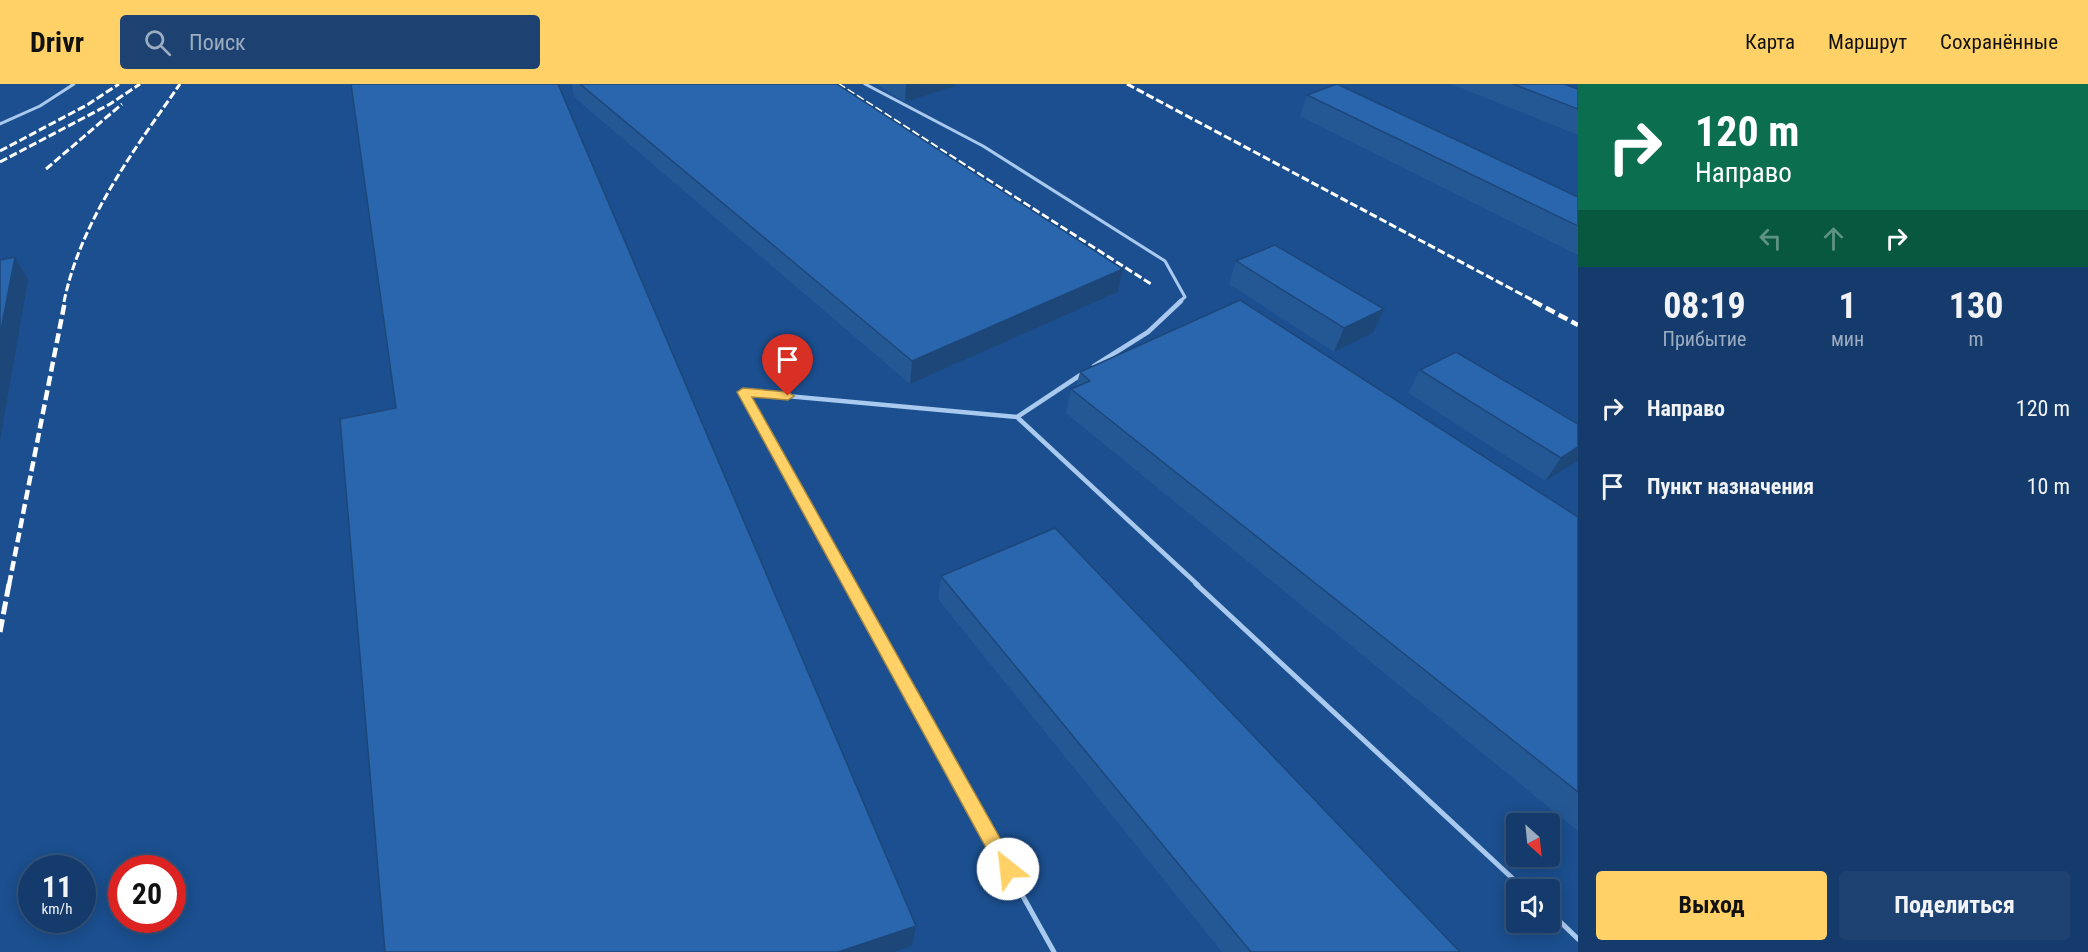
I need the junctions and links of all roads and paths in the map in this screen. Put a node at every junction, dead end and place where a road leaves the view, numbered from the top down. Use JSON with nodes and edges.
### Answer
{"nodes":[{"id":1,"x":74,"y":84,"type":"edge"},
{"id":2,"x":865,"y":84,"type":"edge"},
{"id":3,"x":0,"y":124,"type":"edge"},
{"id":4,"x":1017,"y":417,"type":"junction"},
{"id":5,"x":1513,"y":879,"type":"edge"},
{"id":6,"x":1560,"y":922,"type":"edge"},
{"id":7,"x":1578,"y":939,"type":"edge"},
{"id":8,"x":1054,"y":952,"type":"edge"}],
"edges":[{"from":1,"to":3,"type":"lane"},
{"from":2,"to":4,"type":"lane"},
{"from":4,"to":5,"type":"lane"},
{"from":4,"to":8,"type":"lane"},
{"from":6,"to":7,"type":"lane"}]}
